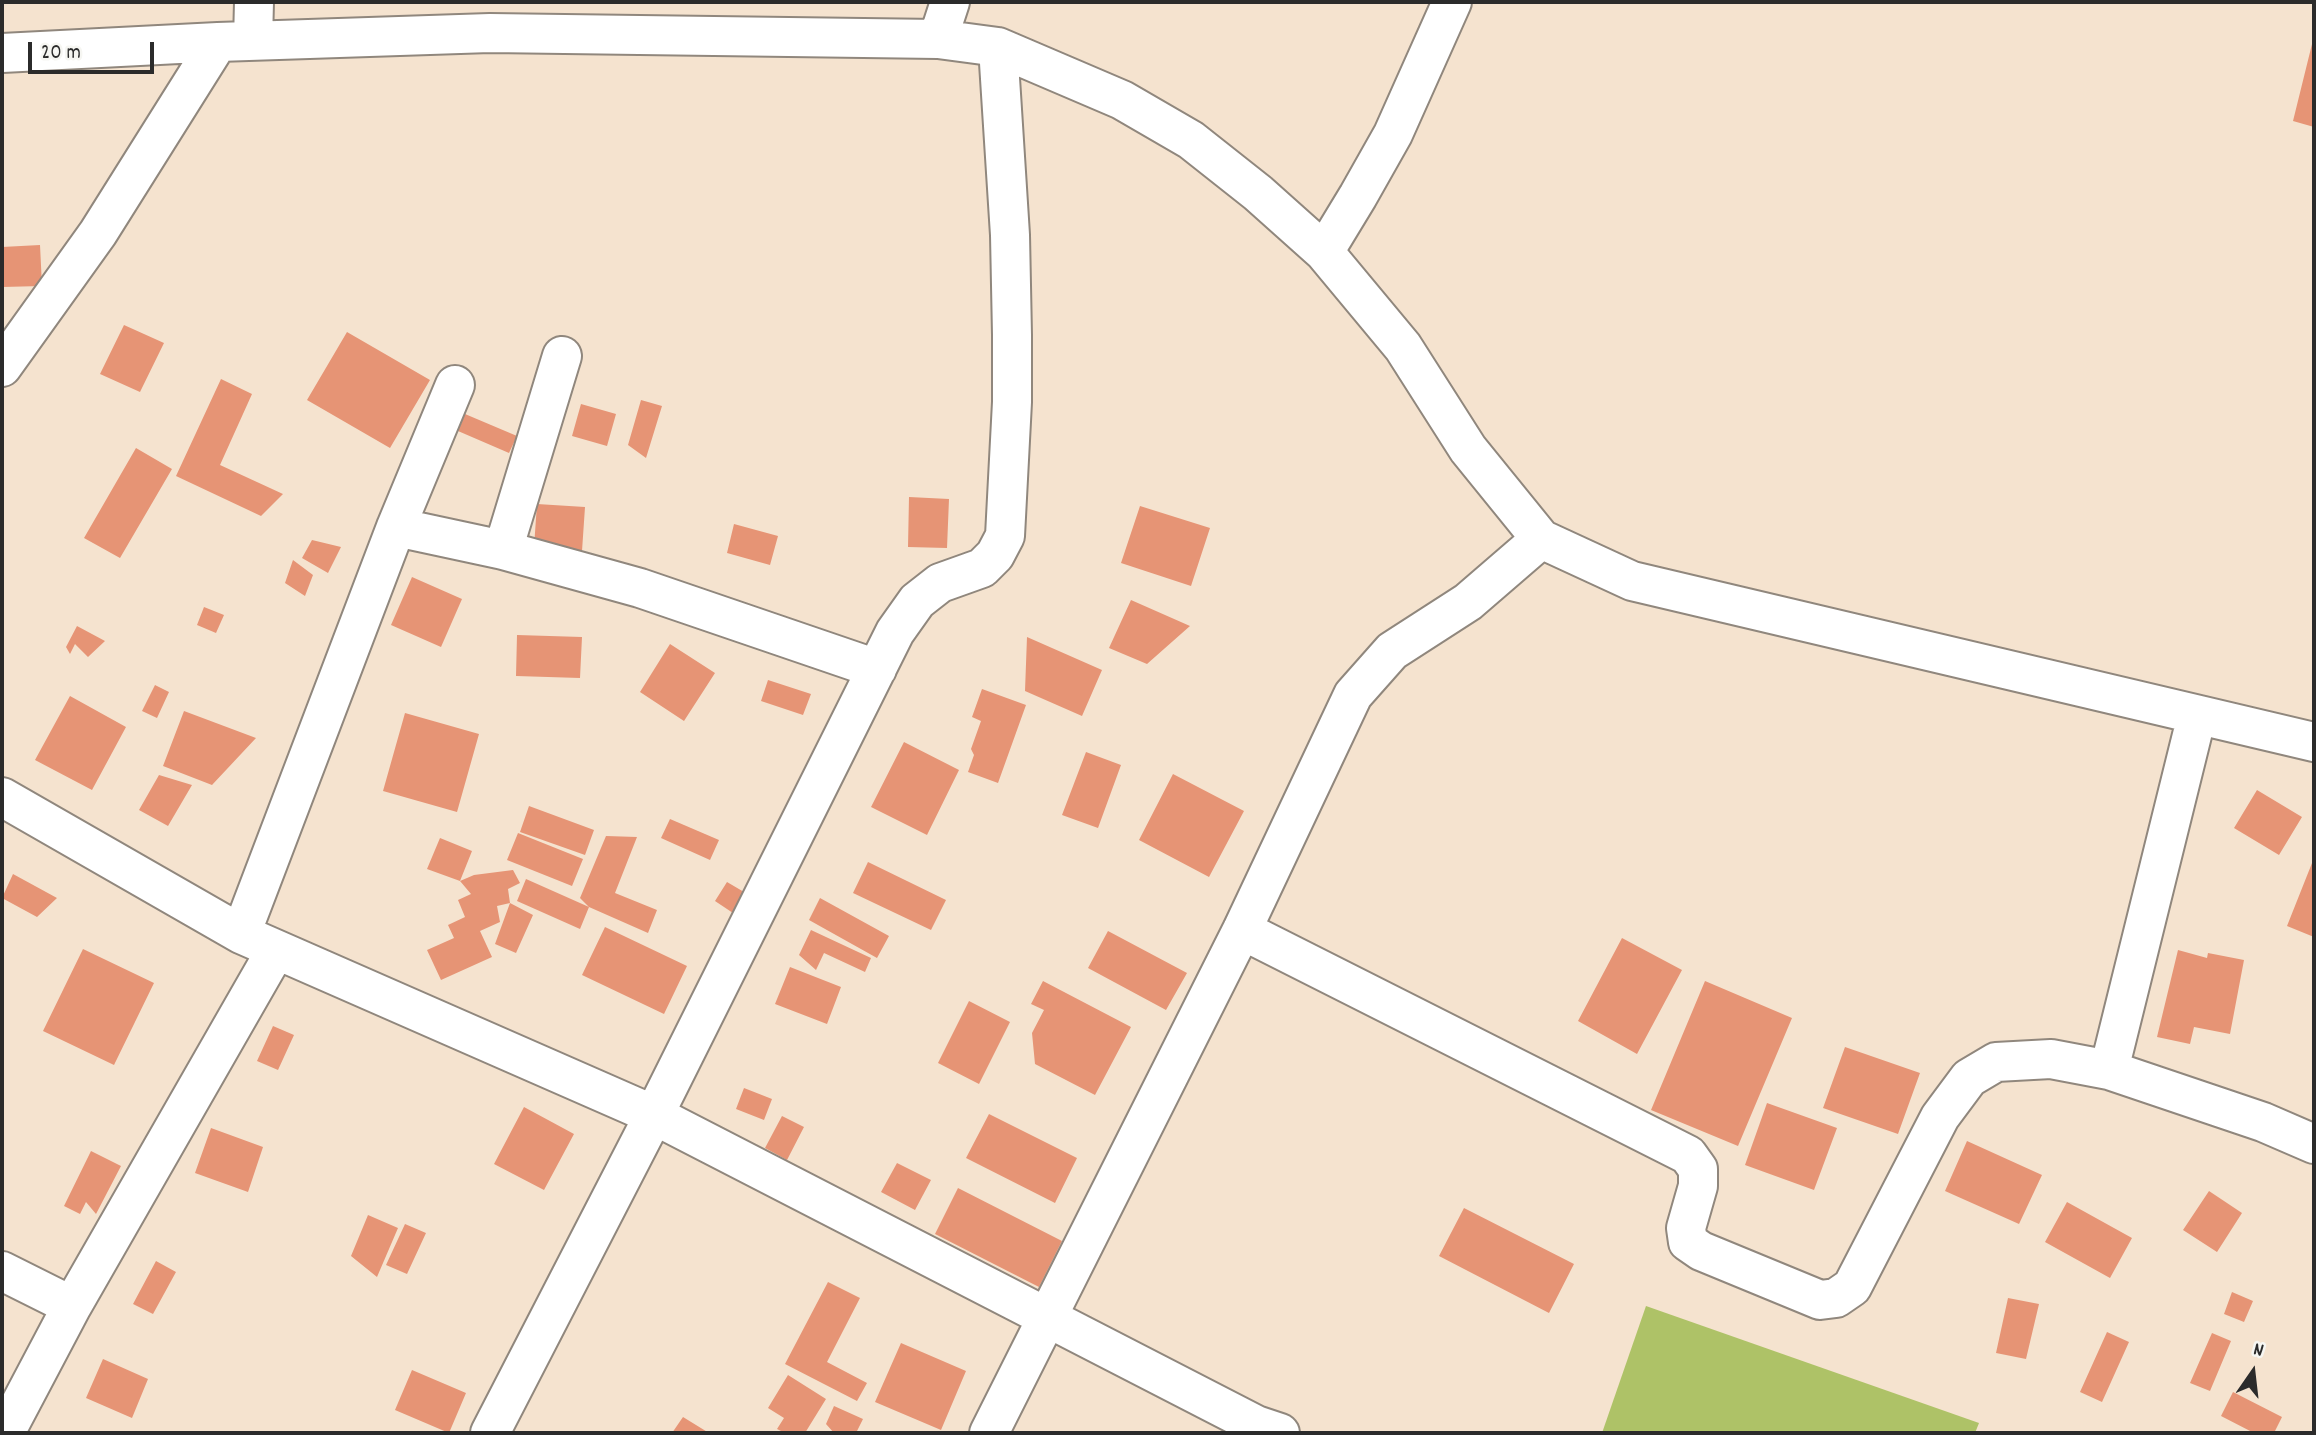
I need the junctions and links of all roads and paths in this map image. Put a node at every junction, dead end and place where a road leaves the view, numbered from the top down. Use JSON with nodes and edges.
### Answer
{"nodes":[{"id":1,"x":254,"y":2,"type":"edge"},
{"id":2,"x":950,"y":2,"type":"edge"},
{"id":3,"x":1452,"y":2,"type":"edge"},
{"id":4,"x":493,"y":18,"type":"edge"},
{"id":5,"x":938,"y":38,"type":"junction"},
{"id":6,"x":236,"y":42,"type":"junction"},
{"id":7,"x":998,"y":47,"type":"junction"},
{"id":8,"x":2,"y":53,"type":"edge"},
{"id":9,"x":1324,"y":252,"type":"junction"},
{"id":10,"x":562,"y":356,"type":"dead end"},
{"id":11,"x":2,"y":367,"type":"edge"},
{"id":12,"x":455,"y":385,"type":"dead end"},
{"id":13,"x":396,"y":527,"type":"junction"},
{"id":14,"x":1541,"y":539,"type":"junction"},
{"id":15,"x":502,"y":550,"type":"junction"},
{"id":16,"x":877,"y":669,"type":"junction"},
{"id":17,"x":2197,"y":715,"type":"junction"},
{"id":18,"x":2314,"y":742,"type":"edge"},
{"id":19,"x":2,"y":797,"type":"edge"},
{"id":20,"x":1242,"y":930,"type":"junction"},
{"id":21,"x":241,"y":934,"type":"junction"},
{"id":22,"x":276,"y":950,"type":"junction"},
{"id":23,"x":2109,"y":1070,"type":"junction"},
{"id":24,"x":654,"y":1115,"type":"junction"},
{"id":25,"x":2314,"y":1144,"type":"edge"},
{"id":26,"x":2,"y":1271,"type":"edge"},
{"id":27,"x":72,"y":1306,"type":"junction"},
{"id":28,"x":1048,"y":1317,"type":"junction"},
{"id":29,"x":5,"y":1433,"type":"edge"},
{"id":30,"x":490,"y":1433,"type":"edge"},
{"id":31,"x":989,"y":1433,"type":"edge"},
{"id":32,"x":1280,"y":1433,"type":"edge"}],
"edges":[{"from":1,"to":6,"type":"street"},
{"from":2,"to":5,"type":"street"},
{"from":3,"to":9,"type":"street"},
{"from":4,"to":5,"type":"street"},
{"from":4,"to":6,"type":"street"},
{"from":5,"to":7,"type":"street"},
{"from":6,"to":8,"type":"street"},
{"from":6,"to":11,"type":"street"},
{"from":7,"to":9,"type":"street"},
{"from":7,"to":16,"type":"street"},
{"from":9,"to":14,"type":"street"},
{"from":10,"to":15,"type":"street"},
{"from":12,"to":13,"type":"street"},
{"from":13,"to":15,"type":"street"},
{"from":13,"to":21,"type":"street"},
{"from":14,"to":17,"type":"street"},
{"from":14,"to":20,"type":"street"},
{"from":15,"to":16,"type":"street"},
{"from":16,"to":24,"type":"street"},
{"from":17,"to":18,"type":"street"},
{"from":17,"to":23,"type":"street"},
{"from":19,"to":21,"type":"street"},
{"from":20,"to":23,"type":"street"},
{"from":20,"to":28,"type":"street"},
{"from":21,"to":22,"type":"street"},
{"from":22,"to":24,"type":"street"},
{"from":22,"to":27,"type":"street"},
{"from":23,"to":25,"type":"street"},
{"from":24,"to":28,"type":"street"},
{"from":24,"to":30,"type":"street"},
{"from":26,"to":27,"type":"street"},
{"from":27,"to":29,"type":"street"},
{"from":28,"to":31,"type":"street"},
{"from":28,"to":32,"type":"street"}]}
